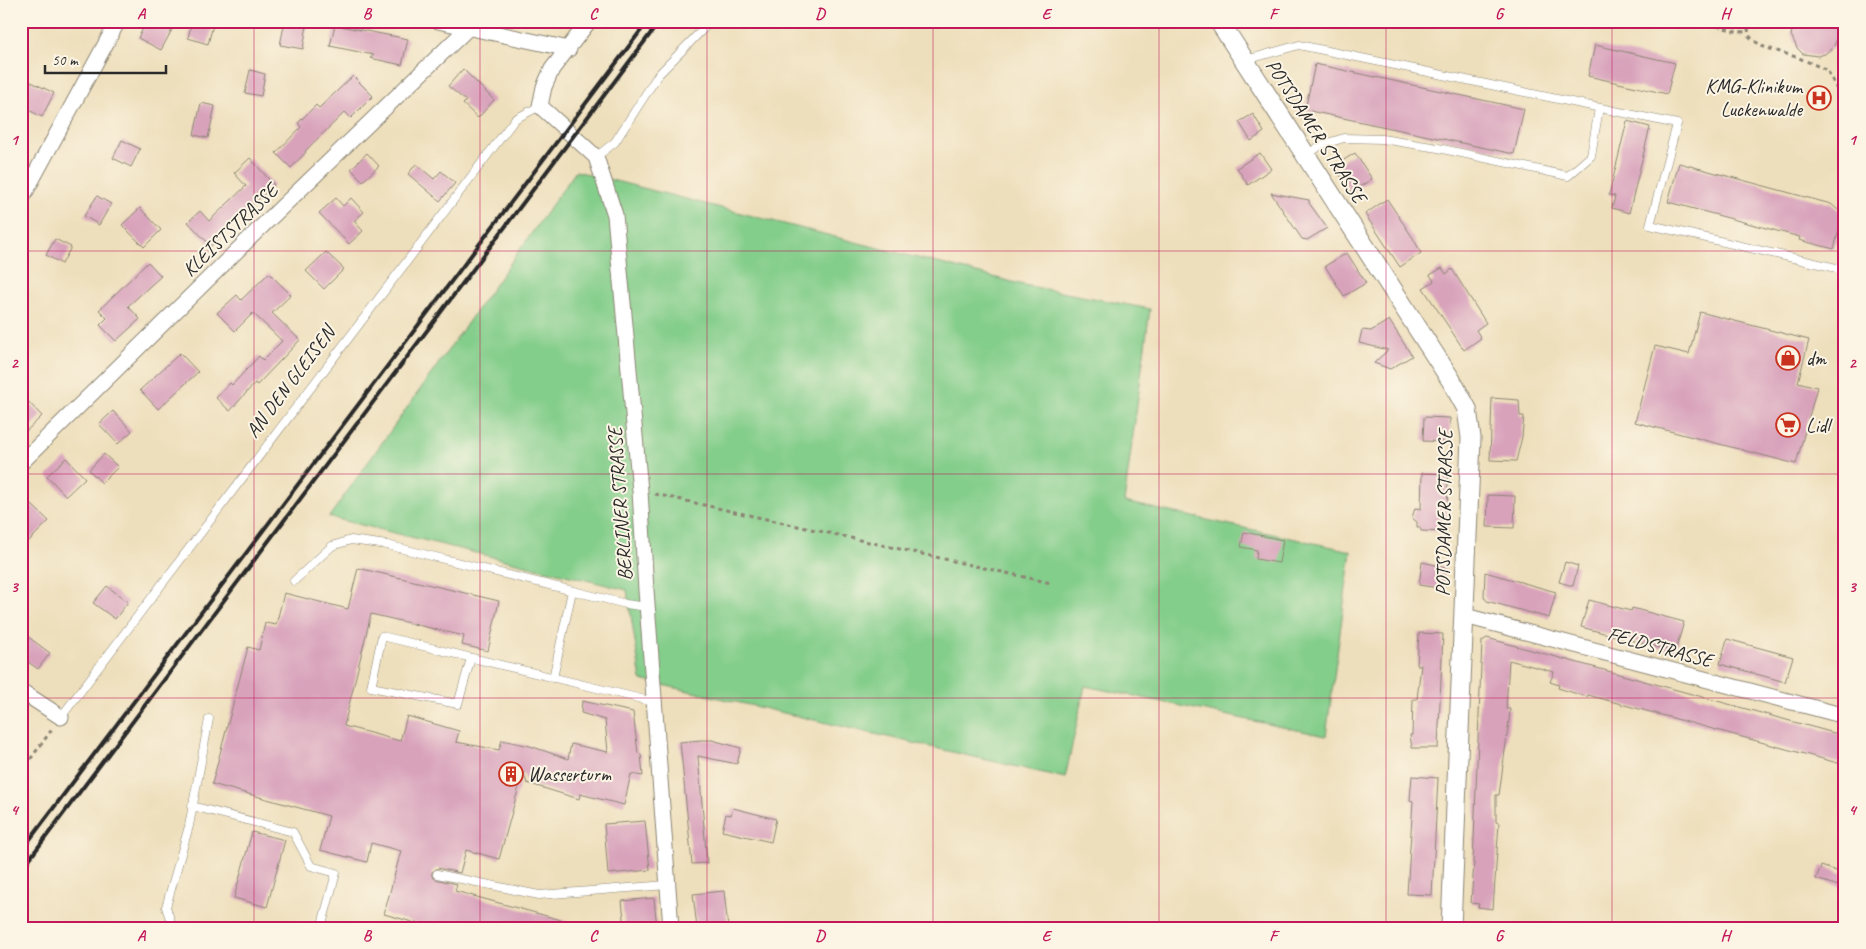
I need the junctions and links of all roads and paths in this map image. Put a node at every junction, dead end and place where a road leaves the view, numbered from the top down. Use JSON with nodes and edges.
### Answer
{"nodes":[{"id":1,"x":118,"y":21,"type":"edge"},
{"id":2,"x":438,"y":21,"type":"edge"},
{"id":3,"x":589,"y":21,"type":"edge"},
{"id":4,"x":1219,"y":21,"type":"edge"},
{"id":5,"x":1702,"y":21,"type":"edge"},
{"id":6,"x":1748,"y":21,"type":"edge"},
{"id":7,"x":710,"y":22,"type":"edge"},
{"id":8,"x":468,"y":28,"type":"junction"},
{"id":9,"x":1748,"y":28,"type":"junction"},
{"id":10,"x":569,"y":49,"type":"junction"},
{"id":11,"x":1244,"y":61,"type":"junction"},
{"id":12,"x":1845,"y":105,"type":"edge"},
{"id":13,"x":540,"y":106,"type":"junction"},
{"id":14,"x":1600,"y":108,"type":"junction"},
{"id":15,"x":1306,"y":156,"type":"junction"},
{"id":16,"x":596,"y":157,"type":"junction"},
{"id":17,"x":21,"y":200,"type":"edge"},
{"id":18,"x":1845,"y":270,"type":"edge"},
{"id":19,"x":21,"y":463,"type":"edge"},
{"id":20,"x":640,"y":491,"type":"junction"},
{"id":21,"x":294,"y":581,"type":"dead end"},
{"id":22,"x":1051,"y":583,"type":"dead end"},
{"id":23,"x":572,"y":591,"type":"junction"},
{"id":24,"x":647,"y":607,"type":"junction"},
{"id":25,"x":1465,"y":616,"type":"junction"},
{"id":26,"x":471,"y":658,"type":"junction"},
{"id":27,"x":553,"y":678,"type":"junction"},
{"id":28,"x":21,"y":691,"type":"edge"},
{"id":29,"x":654,"y":702,"type":"junction"},
{"id":30,"x":1845,"y":716,"type":"edge"},
{"id":31,"x":61,"y":717,"type":"junction"},
{"id":32,"x":209,"y":719,"type":"dead end"},
{"id":33,"x":21,"y":772,"type":"edge"},
{"id":34,"x":192,"y":806,"type":"junction"},
{"id":35,"x":437,"y":874,"type":"dead end"},
{"id":36,"x":667,"y":885,"type":"junction"},
{"id":37,"x":173,"y":928,"type":"edge"},
{"id":38,"x":321,"y":928,"type":"edge"},
{"id":39,"x":671,"y":928,"type":"edge"},
{"id":40,"x":1451,"y":928,"type":"edge"}],
"edges":[{"from":1,"to":17,"type":"street"},
{"from":2,"to":8,"type":"street"},
{"from":3,"to":10,"type":"street"},
{"from":4,"to":11,"type":"street","name":"POTSDAMER STRASSE"},
{"from":5,"to":9,"type":"path"},
{"from":6,"to":9,"type":"path"},
{"from":7,"to":16,"type":"lane"},
{"from":8,"to":10,"type":"street"},
{"from":8,"to":19,"type":"street","name":"KLEISTSTRASSE"},
{"from":9,"to":12,"type":"path"},
{"from":10,"to":13,"type":"street"},
{"from":11,"to":14,"type":"lane"},
{"from":11,"to":15,"type":"street","name":"POTSDAMER STRASSE"},
{"from":13,"to":16,"type":"street","name":"BERLINER STRASSE"},
{"from":13,"to":31,"type":"lane","name":"AN DEN GLEISEN"},
{"from":14,"to":15,"type":"lane"},
{"from":14,"to":18,"type":"lane"},
{"from":15,"to":25,"type":"street","name":"POTSDAMER STRASSE"},
{"from":16,"to":20,"type":"street","name":"BERLINER STRASSE"},
{"from":20,"to":22,"type":"path"},
{"from":20,"to":24,"type":"street","name":"BERLINER STRASSE"},
{"from":21,"to":23,"type":"lane"},
{"from":23,"to":24,"type":"lane"},
{"from":23,"to":27,"type":"lane"},
{"from":24,"to":29,"type":"street","name":"BERLINER STRASSE"},
{"from":25,"to":30,"type":"street","name":"FELDSTRASSE"},
{"from":25,"to":40,"type":"street","name":"POTSDAMER STRASSE"},
{"from":26,"to":26,"type":"lane"},
{"from":26,"to":27,"type":"lane"},
{"from":27,"to":29,"type":"lane"},
{"from":28,"to":31,"type":"street"},
{"from":29,"to":36,"type":"street","name":"BERLINER STRASSE"},
{"from":31,"to":33,"type":"path"},
{"from":32,"to":34,"type":"lane"},
{"from":34,"to":37,"type":"lane"},
{"from":34,"to":38,"type":"lane"},
{"from":35,"to":36,"type":"lane"},
{"from":36,"to":39,"type":"street","name":"BERLINER STRASSE"}]}
